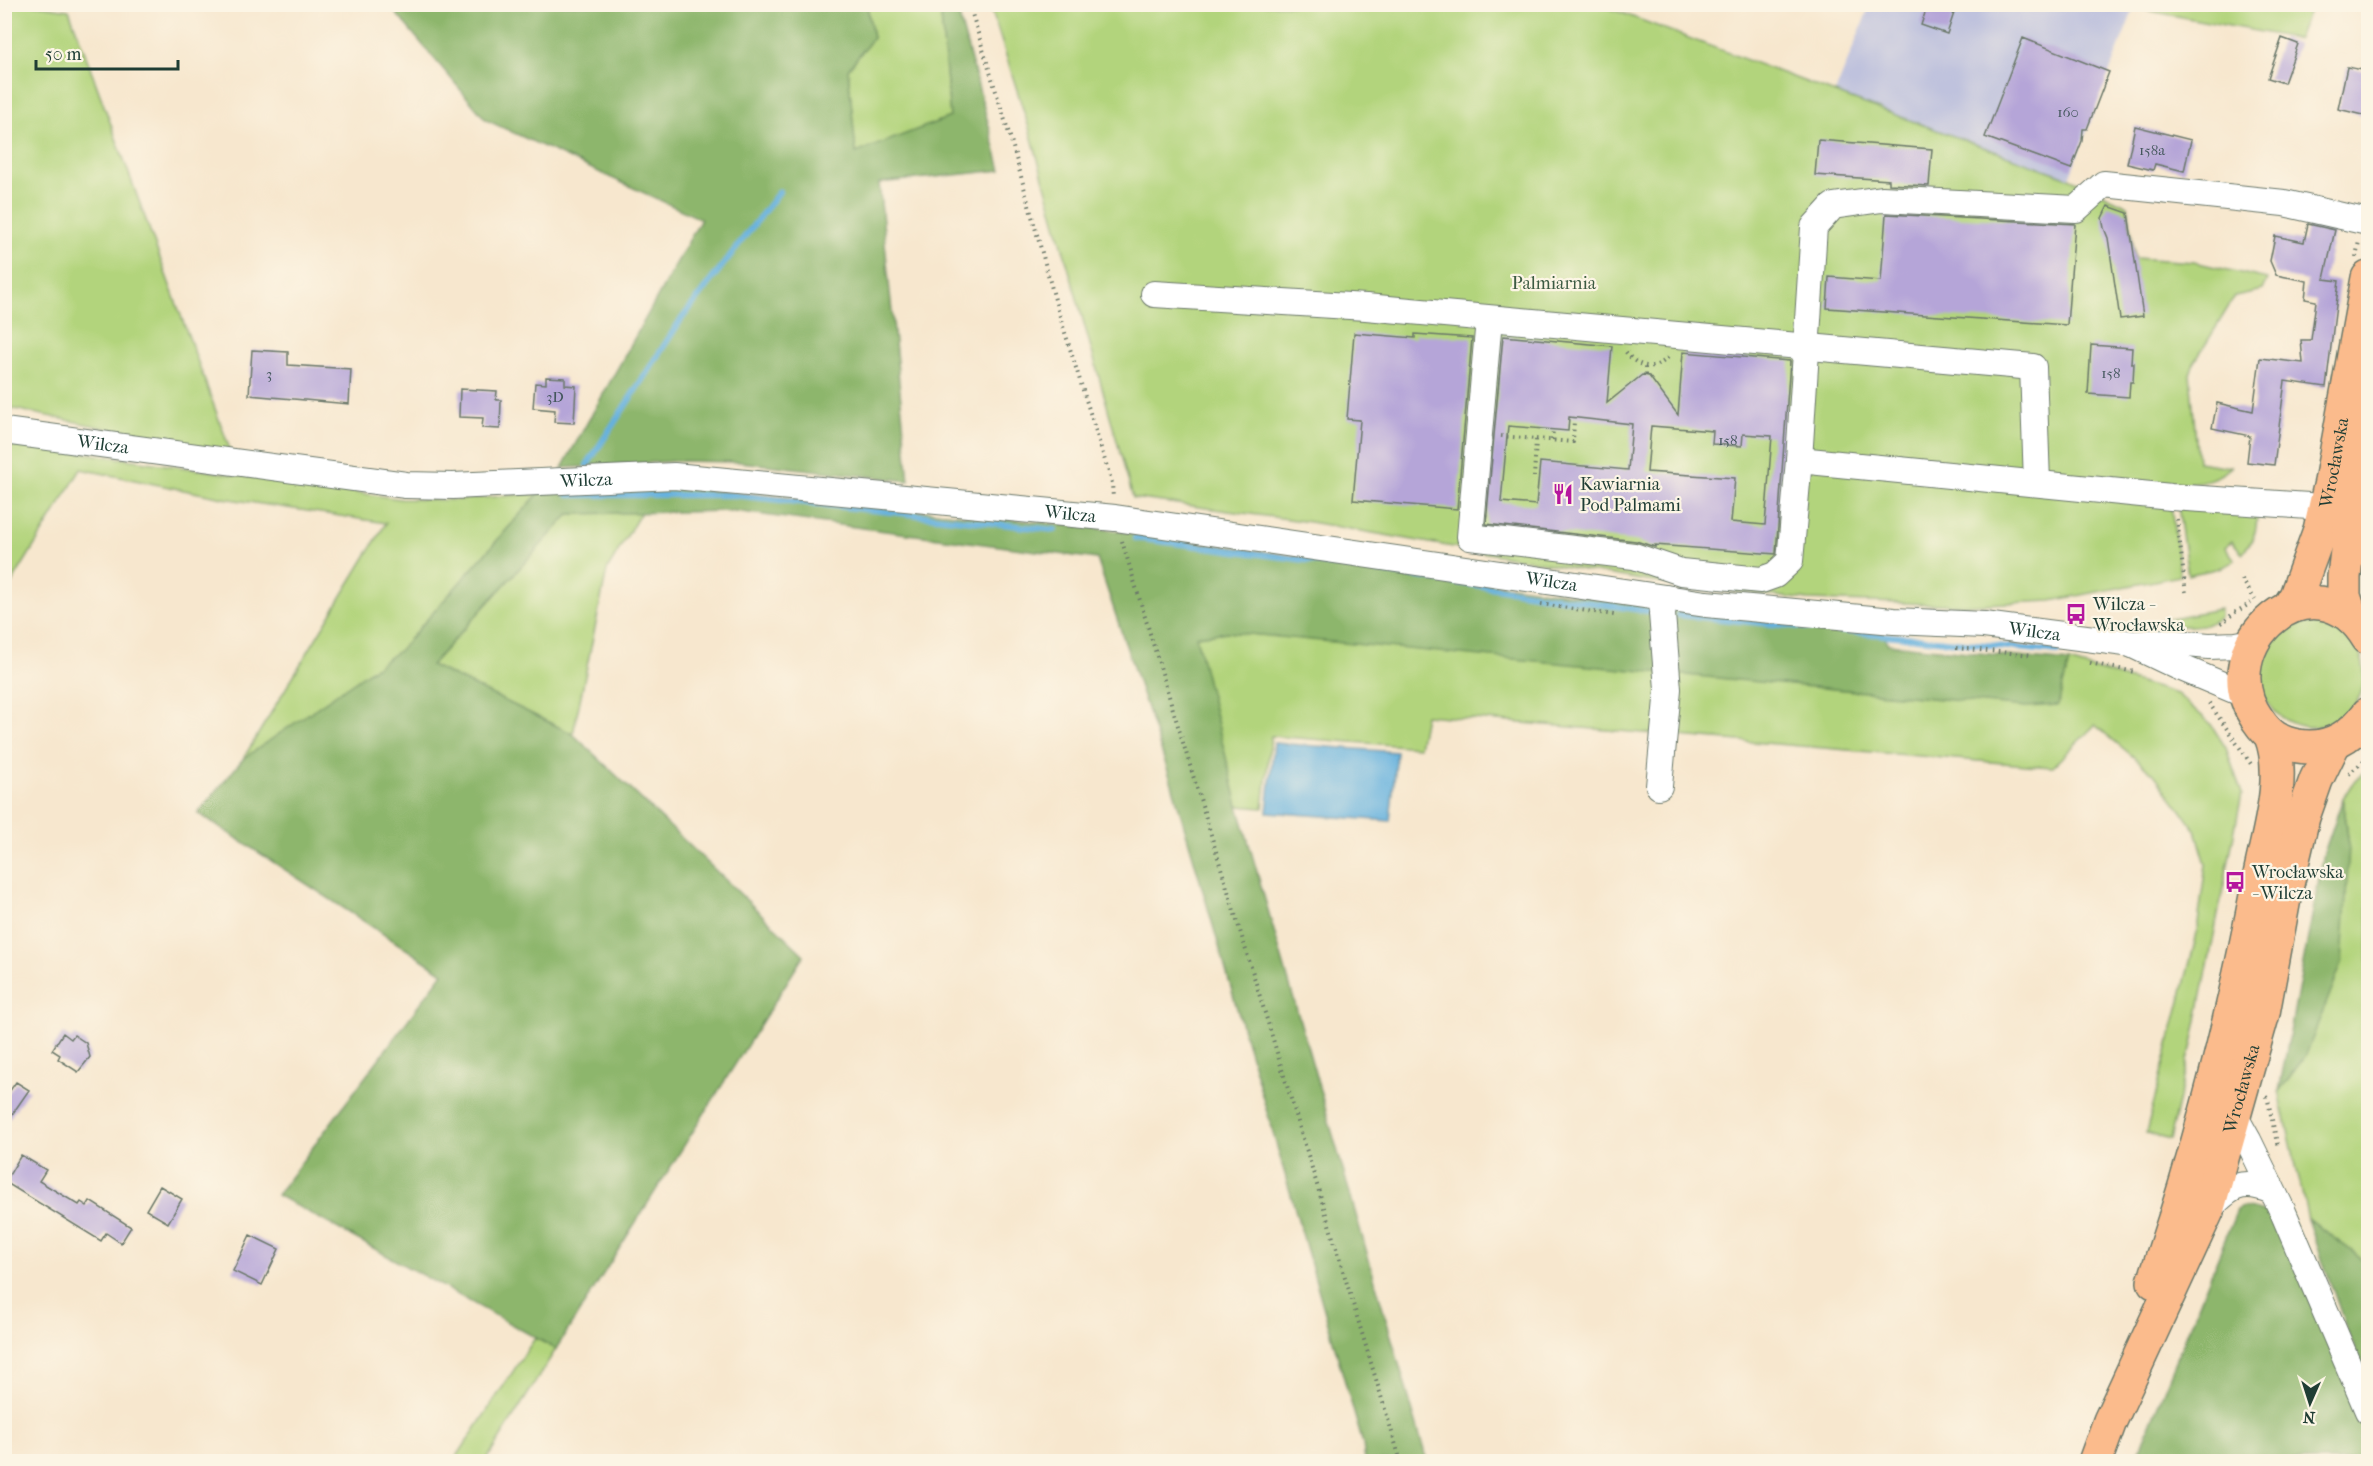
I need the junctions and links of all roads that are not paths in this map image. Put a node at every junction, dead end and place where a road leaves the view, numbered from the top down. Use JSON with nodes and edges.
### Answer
{"nodes":[{"id":1,"x":2368,"y":222,"type":"edge"},
{"id":2,"x":2368,"y":278,"type":"edge"},
{"id":3,"x":1154,"y":294,"type":"dead end"},
{"id":4,"x":1489,"y":319,"type":"junction"},
{"id":5,"x":1806,"y":348,"type":"junction"},
{"id":6,"x":2368,"y":415,"type":"edge"},
{"id":7,"x":4,"y":431,"type":"edge"},
{"id":8,"x":1799,"y":459,"type":"junction"},
{"id":9,"x":2037,"y":483,"type":"junction"},
{"id":10,"x":2309,"y":506,"type":"dead end"},
{"id":11,"x":1665,"y":598,"type":"junction"},
{"id":12,"x":2289,"y":607,"type":"junction"},
{"id":13,"x":2360,"y":627,"type":"edge"},
{"id":14,"x":2253,"y":642,"type":"junction"},
{"id":15,"x":2133,"y":644,"type":"junction"},
{"id":16,"x":2246,"y":695,"type":"junction"},
{"id":17,"x":2368,"y":714,"type":"edge"},
{"id":18,"x":2271,"y":736,"type":"junction"},
{"id":19,"x":2334,"y":743,"type":"junction"},
{"id":20,"x":1659,"y":786,"type":"dead end"},
{"id":21,"x":2233,"y":1011,"type":"junction"},
{"id":22,"x":2241,"y":1129,"type":"junction"},
{"id":23,"x":2272,"y":1191,"type":"junction"},
{"id":24,"x":2207,"y":1211,"type":"junction"},
{"id":25,"x":2368,"y":1411,"type":"edge"},
{"id":26,"x":2110,"y":1421,"type":"junction"},
{"id":27,"x":2095,"y":1461,"type":"edge"}],
"edges":[{"from":1,"to":5,"type":"street"},
{"from":2,"to":12,"type":"main road","name":"Wrocławska"},
{"from":3,"to":4,"type":"street"},
{"from":4,"to":5,"type":"street"},
{"from":4,"to":8,"type":"street"},
{"from":5,"to":8,"type":"street"},
{"from":5,"to":9,"type":"street"},
{"from":6,"to":13,"type":"main road","name":"Wrocławska"},
{"from":7,"to":11,"type":"street","name":"Wilcza"},
{"from":8,"to":9,"type":"street"},
{"from":9,"to":10,"type":"street"},
{"from":11,"to":15,"type":"street","name":"Wilcza"},
{"from":11,"to":20,"type":"street"},
{"from":12,"to":13,"type":"main road"},
{"from":12,"to":14,"type":"main road"},
{"from":14,"to":15,"type":"street","name":"Wilcza"},
{"from":14,"to":16,"type":"main road"},
{"from":15,"to":16,"type":"street","name":"Wilcza"},
{"from":16,"to":18,"type":"main road"},
{"from":17,"to":19,"type":"main road"},
{"from":18,"to":19,"type":"main road"},
{"from":18,"to":21,"type":"main road","name":"Wrocławska"},
{"from":19,"to":22,"type":"main road","name":"Wrocławska"},
{"from":21,"to":22,"type":"street"},
{"from":21,"to":26,"type":"main road","name":"Wrocławska"},
{"from":22,"to":23,"type":"street"},
{"from":22,"to":24,"type":"main road","name":"Wrocławska"},
{"from":23,"to":24,"type":"street"},
{"from":23,"to":25,"type":"street"},
{"from":24,"to":26,"type":"main road","name":"Wrocławska"},
{"from":26,"to":27,"type":"main road","name":"Wrocławska"}]}
